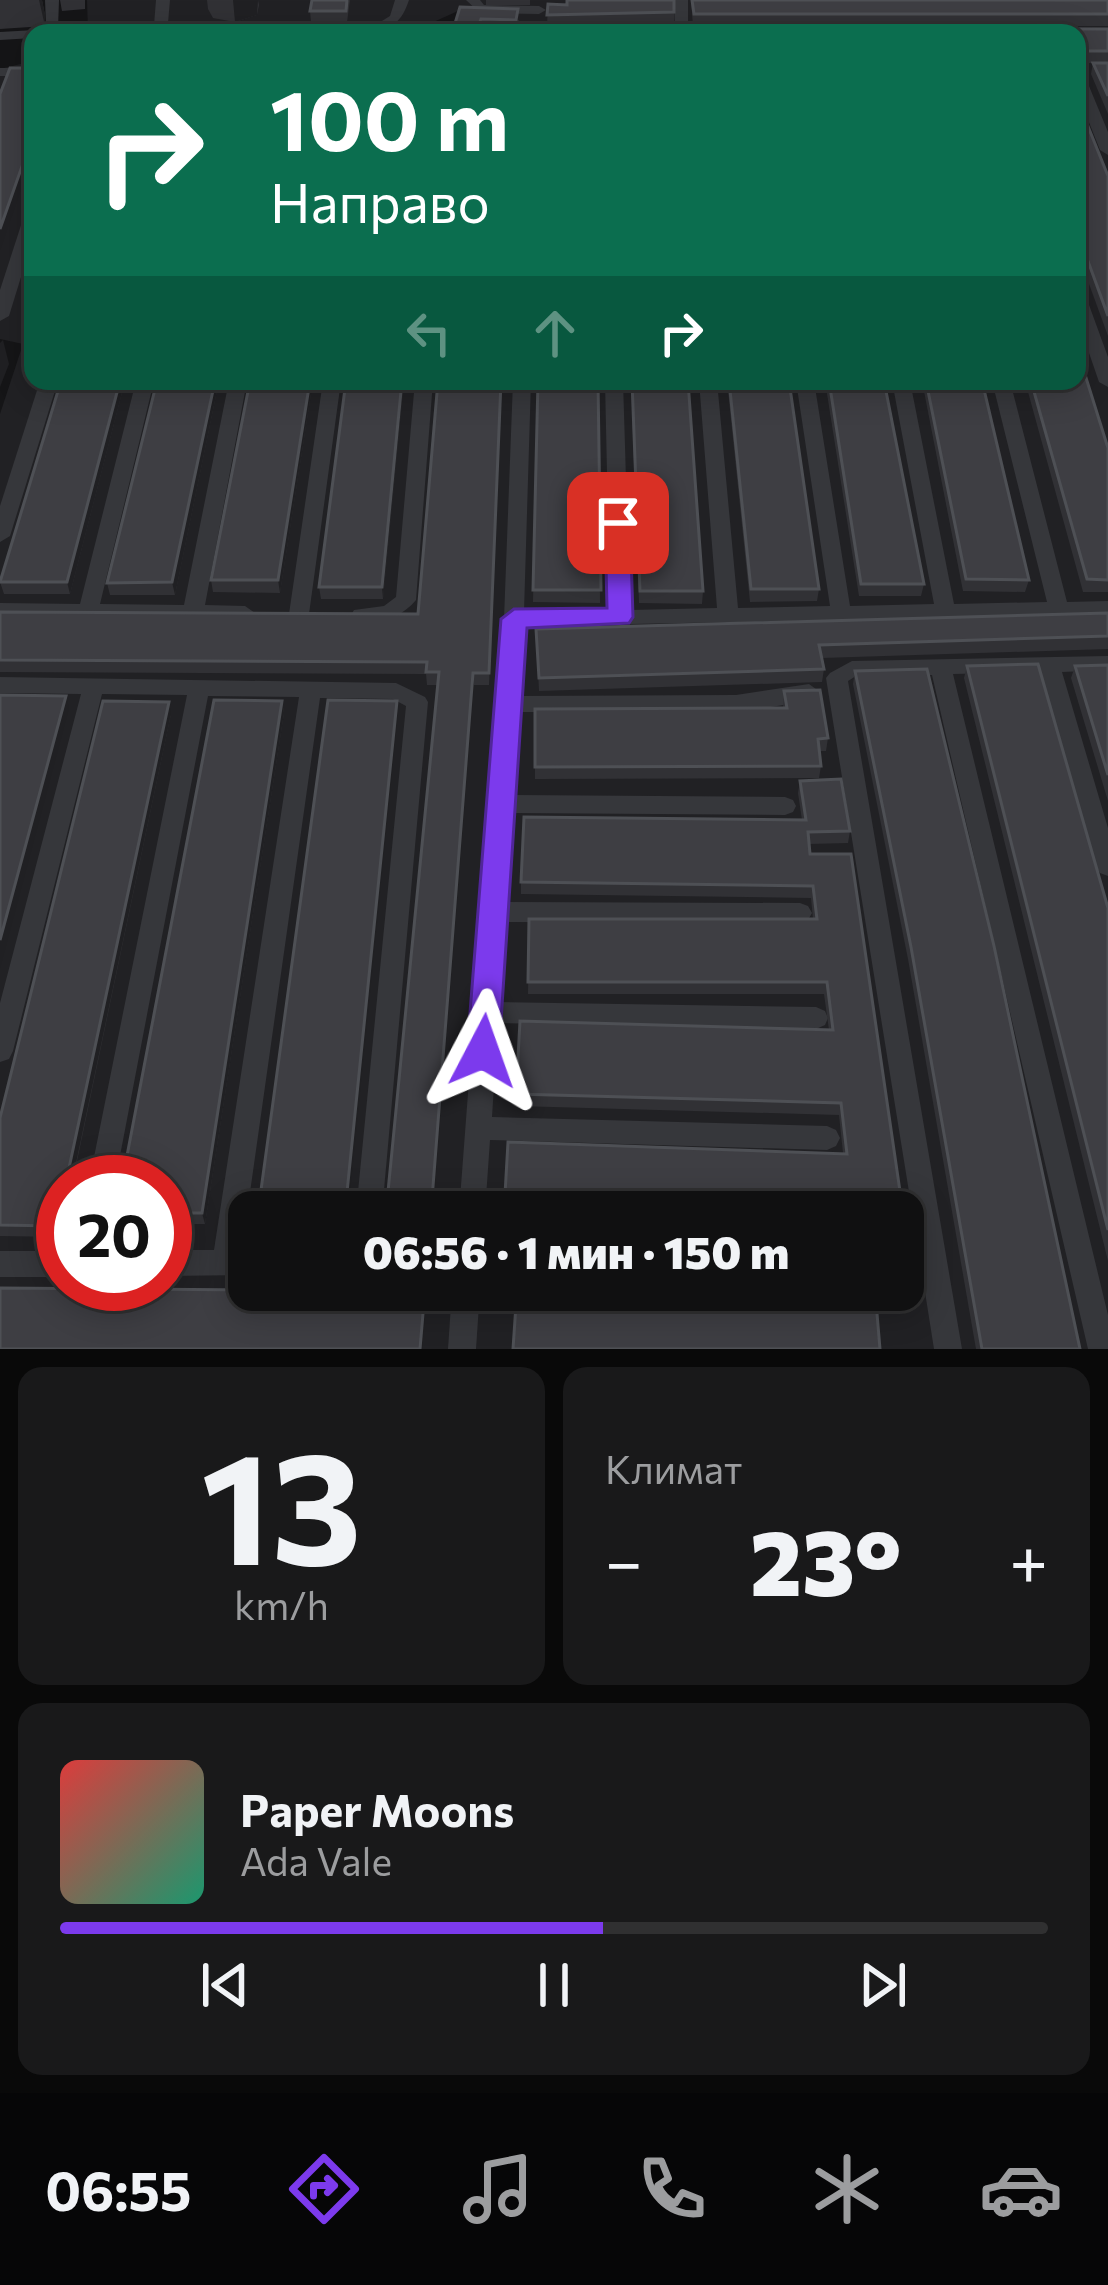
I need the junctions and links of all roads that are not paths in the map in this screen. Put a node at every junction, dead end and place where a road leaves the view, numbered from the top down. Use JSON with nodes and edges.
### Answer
{"nodes":[{"id":1,"x":402,"y":0,"type":"edge"},
{"id":2,"x":473,"y":0,"type":"edge"},
{"id":3,"x":541,"y":5,"type":"edge"},
{"id":4,"x":386,"y":24,"type":"edge"},
{"id":5,"x":1086,"y":83,"type":"edge"},
{"id":6,"x":1108,"y":150,"type":"edge"},
{"id":7,"x":24,"y":241,"type":"edge"},
{"id":8,"x":0,"y":316,"type":"edge"},
{"id":9,"x":1086,"y":320,"type":"edge"},
{"id":10,"x":1108,"y":382,"type":"edge"},
{"id":11,"x":46,"y":390,"type":"edge"},
{"id":12,"x":143,"y":390,"type":"edge"},
{"id":13,"x":236,"y":390,"type":"edge"},
{"id":14,"x":331,"y":390,"type":"edge"},
{"id":15,"x":423,"y":390,"type":"edge"},
{"id":16,"x":522,"y":390,"type":"edge"},
{"id":17,"x":614,"y":390,"type":"edge"},
{"id":18,"x":708,"y":390,"type":"edge"},
{"id":19,"x":807,"y":390,"type":"edge"},
{"id":20,"x":903,"y":390,"type":"edge"},
{"id":21,"x":1003,"y":390,"type":"edge"},
{"id":22,"x":0,"y":536,"type":"edge"},
{"id":23,"x":1059,"y":608,"type":"junction"},
{"id":24,"x":1108,"y":608,"type":"edge"},
{"id":25,"x":0,"y":610,"type":"edge"},
{"id":26,"x":945,"y":610,"type":"junction"},
{"id":27,"x":88,"y":612,"type":"junction"},
{"id":28,"x":193,"y":613,"type":"junction"},
{"id":29,"x":841,"y":613,"type":"junction"},
{"id":30,"x":319,"y":614,"type":"junction"},
{"id":31,"x":728,"y":615,"type":"junction"},
{"id":32,"x":620,"y":617,"type":"junction"},
{"id":33,"x":514,"y":619,"type":"junction"},
{"id":34,"x":1108,"y":663,"type":"edge"},
{"id":35,"x":1049,"y":664,"type":"junction"},
{"id":36,"x":941,"y":667,"type":"junction"},
{"id":37,"x":0,"y":686,"type":"edge"},
{"id":38,"x":93,"y":687,"type":"junction"},
{"id":39,"x":199,"y":688,"type":"junction"},
{"id":40,"x":311,"y":689,"type":"junction"},
{"id":41,"x":809,"y":692,"type":"edge"},
{"id":42,"x":508,"y":704,"type":"junction"},
{"id":43,"x":501,"y":804,"type":"junction"},
{"id":44,"x":785,"y":806,"type":"dead end"},
{"id":45,"x":1108,"y":868,"type":"edge"},
{"id":46,"x":493,"y":912,"type":"junction"},
{"id":47,"x":800,"y":914,"type":"edge"},
{"id":48,"x":486,"y":1012,"type":"junction"},
{"id":49,"x":816,"y":1018,"type":"dead end"},
{"id":50,"x":0,"y":1051,"type":"edge"},
{"id":51,"x":477,"y":1128,"type":"junction"},
{"id":52,"x":827,"y":1138,"type":"dead end"},
{"id":53,"x":107,"y":1155,"type":"edge"},
{"id":54,"x":246,"y":1191,"type":"edge"},
{"id":55,"x":371,"y":1191,"type":"edge"},
{"id":56,"x":473,"y":1191,"type":"edge"},
{"id":57,"x":228,"y":1262,"type":"edge"},
{"id":58,"x":192,"y":1263,"type":"edge"},
{"id":59,"x":0,"y":1264,"type":"edge"},
{"id":60,"x":36,"y":1264,"type":"edge"},
{"id":61,"x":924,"y":1279,"type":"edge"},
{"id":62,"x":937,"y":1280,"type":"junction"},
{"id":63,"x":465,"y":1311,"type":"edge"},
{"id":64,"x":462,"y":1349,"type":"edge"},
{"id":65,"x":948,"y":1349,"type":"edge"},
{"id":66,"x":1102,"y":1349,"type":"edge"}],
"edges":[{"from":1,"to":4,"type":"lane"},
{"from":2,"to":3,"type":"lane"},
{"from":5,"to":6,"type":"lane"},
{"from":7,"to":8,"type":"lane"},
{"from":9,"to":10,"type":"lane"},
{"from":11,"to":22,"type":"lane"},
{"from":12,"to":27,"type":"lane"},
{"from":13,"to":28,"type":"lane"},
{"from":14,"to":30,"type":"lane"},
{"from":15,"to":30,"type":"lane"},
{"from":16,"to":33,"type":"lane"},
{"from":17,"to":32,"type":"lane"},
{"from":18,"to":31,"type":"lane"},
{"from":19,"to":29,"type":"lane"},
{"from":20,"to":26,"type":"lane"},
{"from":21,"to":23,"type":"lane"},
{"from":23,"to":24,"type":"lane"},
{"from":23,"to":26,"type":"lane"},
{"from":25,"to":27,"type":"lane"},
{"from":26,"to":29,"type":"lane"},
{"from":27,"to":28,"type":"lane"},
{"from":28,"to":30,"type":"lane"},
{"from":29,"to":31,"type":"lane"},
{"from":31,"to":32,"type":"lane"},
{"from":32,"to":33,"type":"lane"},
{"from":33,"to":42,"type":"lane"},
{"from":34,"to":35,"type":"lane"},
{"from":35,"to":36,"type":"lane"},
{"from":35,"to":45,"type":"lane"},
{"from":36,"to":62,"type":"lane"},
{"from":36,"to":66,"type":"lane"},
{"from":37,"to":38,"type":"lane"},
{"from":38,"to":39,"type":"lane"},
{"from":38,"to":50,"type":"lane"},
{"from":39,"to":40,"type":"lane"},
{"from":39,"to":53,"type":"lane"},
{"from":40,"to":54,"type":"lane"},
{"from":40,"to":55,"type":"lane"},
{"from":41,"to":42,"type":"lane"},
{"from":42,"to":43,"type":"lane"},
{"from":43,"to":44,"type":"lane"},
{"from":43,"to":46,"type":"lane"},
{"from":46,"to":47,"type":"lane"},
{"from":46,"to":48,"type":"lane"},
{"from":48,"to":49,"type":"lane"},
{"from":48,"to":51,"type":"lane"},
{"from":51,"to":52,"type":"lane"},
{"from":51,"to":56,"type":"lane"},
{"from":57,"to":58,"type":"lane"},
{"from":59,"to":60,"type":"lane"},
{"from":61,"to":62,"type":"lane"},
{"from":62,"to":65,"type":"lane"},
{"from":63,"to":64,"type":"lane"}]}
